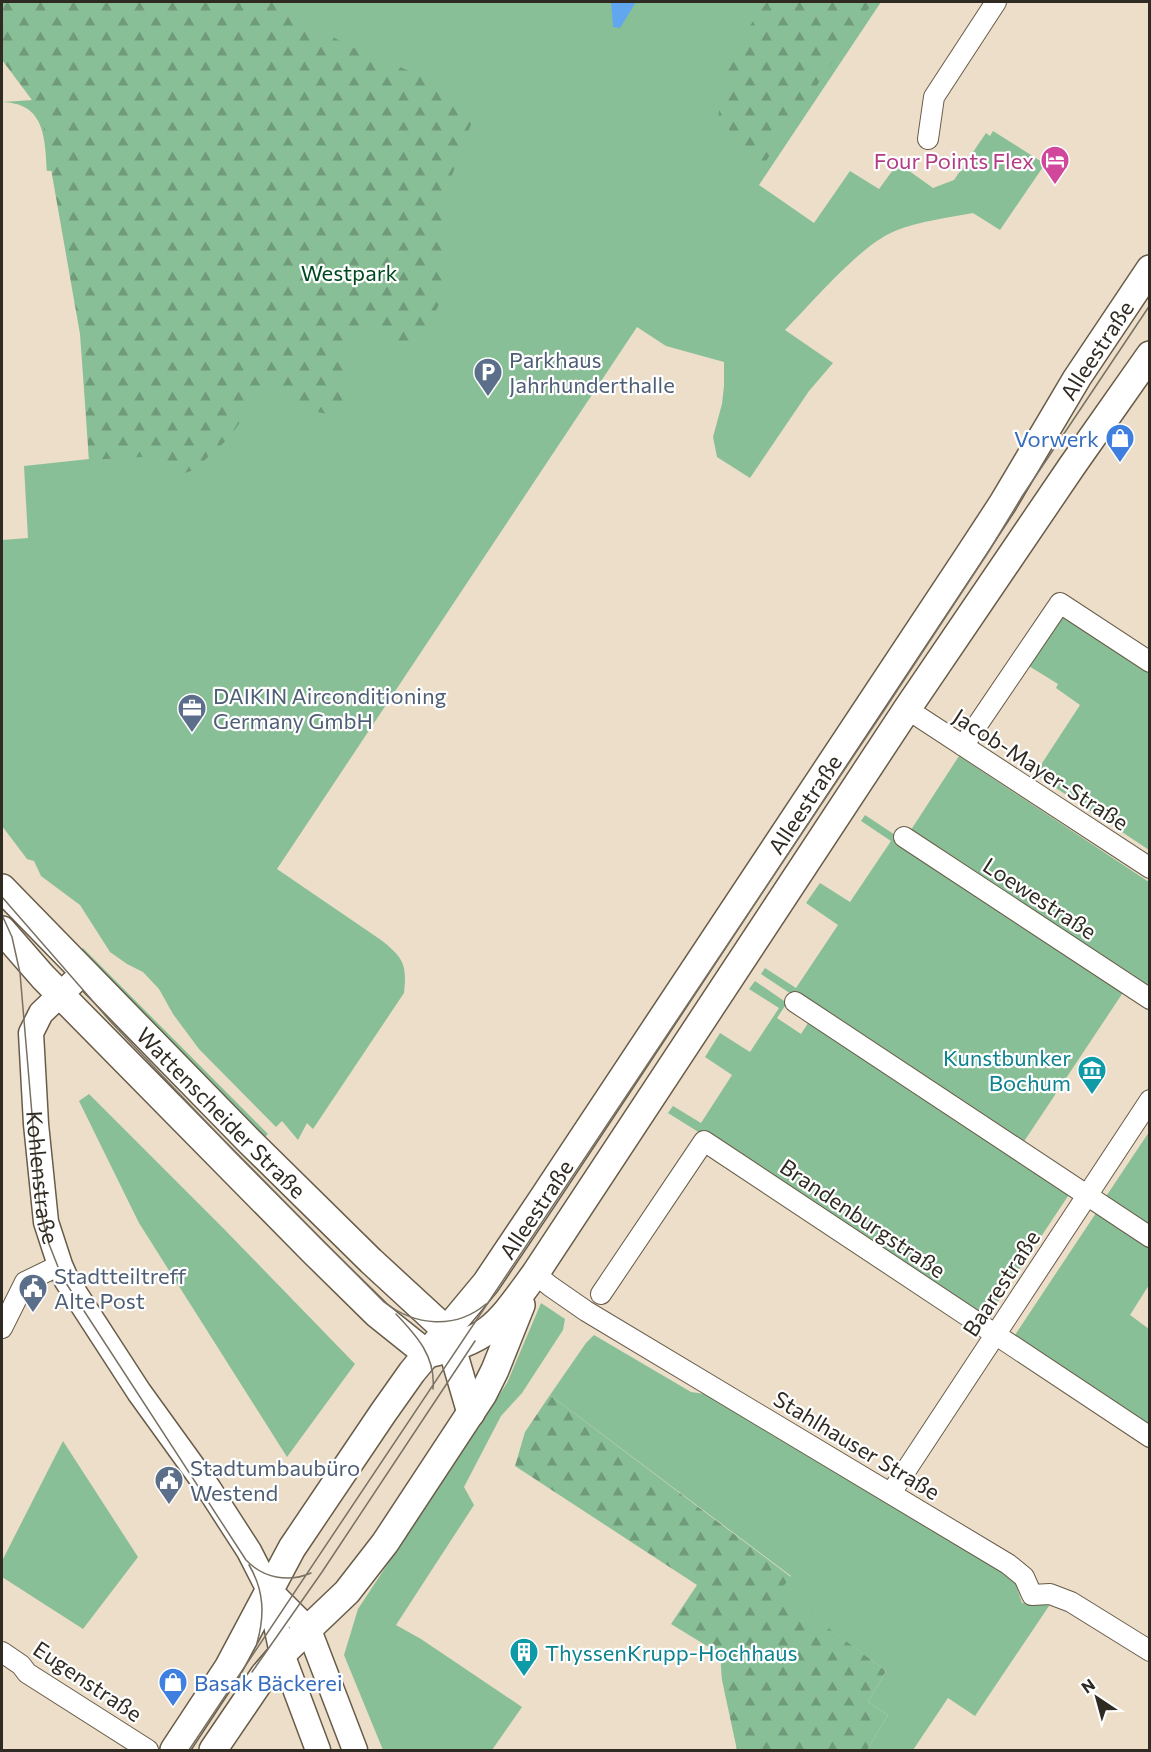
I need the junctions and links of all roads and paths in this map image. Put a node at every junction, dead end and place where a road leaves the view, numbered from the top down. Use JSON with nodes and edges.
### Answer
{"nodes":[{"id":1,"x":996,"y":2,"type":"edge"},
{"id":2,"x":928,"y":139,"type":"dead end"},
{"id":3,"x":1149,"y":269,"type":"edge"},
{"id":4,"x":1149,"y":355,"type":"edge"},
{"id":5,"x":1149,"y":662,"type":"edge"},
{"id":6,"x":907,"y":710,"type":"junction"},
{"id":7,"x":963,"y":746,"type":"junction"},
{"id":8,"x":904,"y":837,"type":"dead end"},
{"id":9,"x":1149,"y":868,"type":"edge"},
{"id":10,"x":2,"y":888,"type":"edge"},
{"id":11,"x":2,"y":930,"type":"edge"},
{"id":12,"x":83,"y":973,"type":"junction"},
{"id":13,"x":61,"y":995,"type":"junction"},
{"id":14,"x":1149,"y":999,"type":"edge"},
{"id":15,"x":795,"y":1002,"type":"dead end"},
{"id":16,"x":1149,"y":1100,"type":"edge"},
{"id":17,"x":1087,"y":1195,"type":"junction"},
{"id":18,"x":1149,"y":1237,"type":"edge"},
{"id":19,"x":60,"y":1265,"type":"junction"},
{"id":20,"x":535,"y":1274,"type":"junction"},
{"id":21,"x":601,"y":1294,"type":"dead end"},
{"id":22,"x":2,"y":1328,"type":"edge"},
{"id":23,"x":996,"y":1334,"type":"junction"},
{"id":24,"x":442,"y":1345,"type":"junction"},
{"id":25,"x":471,"y":1413,"type":"junction"},
{"id":26,"x":1149,"y":1437,"type":"edge"},
{"id":27,"x":891,"y":1493,"type":"junction"},
{"id":28,"x":269,"y":1590,"type":"junction"},
{"id":29,"x":309,"y":1630,"type":"junction"},
{"id":30,"x":2,"y":1652,"type":"edge"},
{"id":31,"x":1149,"y":1652,"type":"edge"},
{"id":32,"x":282,"y":1654,"type":"junction"},
{"id":33,"x":148,"y":1750,"type":"edge"},
{"id":34,"x":174,"y":1750,"type":"edge"},
{"id":35,"x":213,"y":1750,"type":"edge"},
{"id":36,"x":318,"y":1750,"type":"edge"},
{"id":37,"x":355,"y":1750,"type":"edge"}],
"edges":[{"from":1,"to":2,"type":"street"},
{"from":3,"to":24,"type":"main road","name":"Alleestraße"},
{"from":4,"to":6,"type":"main road","name":"Alleestraße"},
{"from":5,"to":7,"type":"street"},
{"from":6,"to":7,"type":"street","name":"Jacob-Mayer-Straße"},
{"from":6,"to":20,"type":"main road","name":"Alleestraße"},
{"from":7,"to":9,"type":"street","name":"Jacob-Mayer-Straße"},
{"from":8,"to":14,"type":"street","name":"Loewestraße"},
{"from":10,"to":12,"type":"main road","name":"Wattenscheider Straße"},
{"from":11,"to":13,"type":"main road","name":"Wattenscheider Straße"},
{"from":12,"to":13,"type":"street","name":"Kohlenstraße"},
{"from":12,"to":24,"type":"main road","name":"Wattenscheider Straße"},
{"from":13,"to":19,"type":"street","name":"Kohlenstraße"},
{"from":13,"to":24,"type":"main road","name":"Wattenscheider Straße"},
{"from":15,"to":17,"type":"street"},
{"from":16,"to":17,"type":"street","name":"Baarestraße"},
{"from":17,"to":18,"type":"street"},
{"from":17,"to":23,"type":"street","name":"Baarestraße"},
{"from":19,"to":22,"type":"street"},
{"from":19,"to":28,"type":"street","name":"Kohlenstraße"},
{"from":20,"to":24,"type":"main road","name":"Alleestraße"},
{"from":20,"to":25,"type":"main road","name":"Alleestraße"},
{"from":20,"to":27,"type":"street","name":"Stahlhauser Straße"},
{"from":21,"to":23,"type":"street","name":"Brandenburgstraße"},
{"from":23,"to":26,"type":"street","name":"Brandenburgstraße"},
{"from":23,"to":27,"type":"street","name":"Baarestraße"},
{"from":24,"to":25,"type":"main road"},
{"from":24,"to":28,"type":"main road","name":"Alleestraße"},
{"from":25,"to":29,"type":"main road","name":"Alleestraße"},
{"from":27,"to":31,"type":"street","name":"Stahlhauser Straße"},
{"from":28,"to":29,"type":"street","name":"Kohlenstraße"},
{"from":28,"to":32,"type":"street","name":"Kohlenstraße"},
{"from":28,"to":34,"type":"main road","name":"Alleestraße"},
{"from":29,"to":32,"type":"main road","name":"Alleestraße"},
{"from":29,"to":37,"type":"street","name":"Kohlenstraße"},
{"from":30,"to":33,"type":"street","name":"Eugenstraße"},
{"from":32,"to":35,"type":"main road","name":"Alleestraße"},
{"from":32,"to":36,"type":"street","name":"Kohlenstraße"}]}
